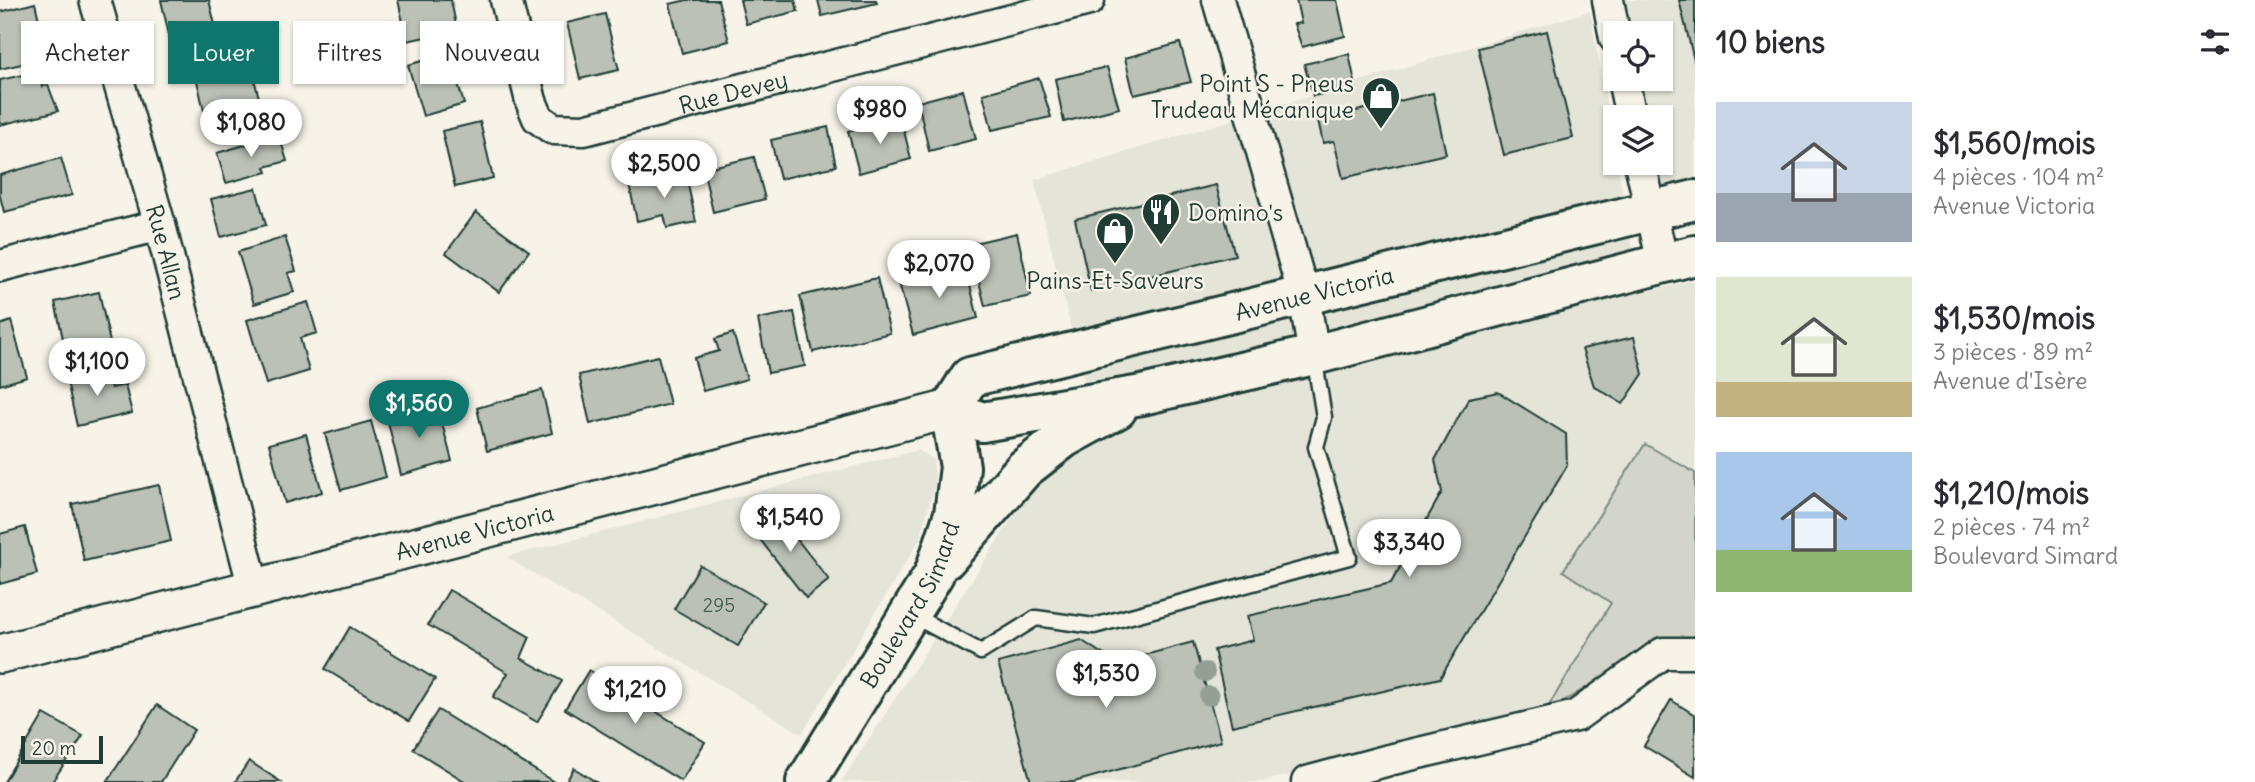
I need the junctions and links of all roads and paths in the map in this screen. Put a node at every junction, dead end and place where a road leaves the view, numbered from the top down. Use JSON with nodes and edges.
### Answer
{"nodes":[{"id":1,"x":96,"y":0,"type":"edge"},
{"id":2,"x":506,"y":0,"type":"edge"},
{"id":3,"x":1089,"y":0,"type":"edge"},
{"id":4,"x":1218,"y":0,"type":"edge"},
{"id":5,"x":1608,"y":0,"type":"edge"},
{"id":6,"x":1612,"y":21,"type":"edge"},
{"id":7,"x":1643,"y":175,"type":"edge"},
{"id":8,"x":1695,"y":201,"type":"edge"},
{"id":9,"x":1651,"y":212,"type":"junction"},
{"id":10,"x":160,"y":225,"type":"junction"},
{"id":11,"x":1679,"y":259,"type":"edge"},
{"id":12,"x":0,"y":266,"type":"edge"},
{"id":13,"x":1304,"y":296,"type":"junction"},
{"id":14,"x":1314,"y":355,"type":"junction"},
{"id":15,"x":1142,"y":395,"type":"junction"},
{"id":16,"x":950,"y":409,"type":"junction"},
{"id":17,"x":934,"y":574,"type":"junction"},
{"id":18,"x":254,"y":589,"type":"junction"},
{"id":19,"x":909,"y":614,"type":"junction"},
{"id":20,"x":1695,"y":653,"type":"edge"},
{"id":21,"x":0,"y":654,"type":"edge"},
{"id":22,"x":1395,"y":771,"type":"edge"},
{"id":23,"x":806,"y":782,"type":"edge"},
{"id":24,"x":1307,"y":782,"type":"edge"}],
"edges":[{"from":1,"to":10,"type":"street","name":"Rue Allan"},
{"from":2,"to":3,"type":"street","name":"Rue Devey"},
{"from":4,"to":13,"type":"street"},
{"from":5,"to":6,"type":"street"},
{"from":7,"to":9,"type":"street"},
{"from":8,"to":9,"type":"main road","name":"Avenue Victoria"},
{"from":9,"to":11,"type":"street"},
{"from":9,"to":13,"type":"main road","name":"Avenue Victoria"},
{"from":10,"to":12,"type":"street"},
{"from":10,"to":18,"type":"street","name":"Rue Allan"},
{"from":11,"to":14,"type":"main road"},
{"from":13,"to":14,"type":"street"},
{"from":13,"to":16,"type":"main road","name":"Avenue Victoria"},
{"from":14,"to":15,"type":"main road"},
{"from":14,"to":19,"type":"lane"},
{"from":15,"to":16,"type":"main road"},
{"from":15,"to":17,"type":"main road"},
{"from":16,"to":17,"type":"main road","name":"Boulevard Simard"},
{"from":16,"to":18,"type":"street","name":"Avenue Victoria"},
{"from":17,"to":19,"type":"main road","name":"Boulevard Simard"},
{"from":18,"to":21,"type":"street","name":"Avenue Victoria"},
{"from":19,"to":23,"type":"main road","name":"Boulevard Simard"},
{"from":20,"to":22,"type":"street"},
{"from":22,"to":24,"type":"street"}]}
